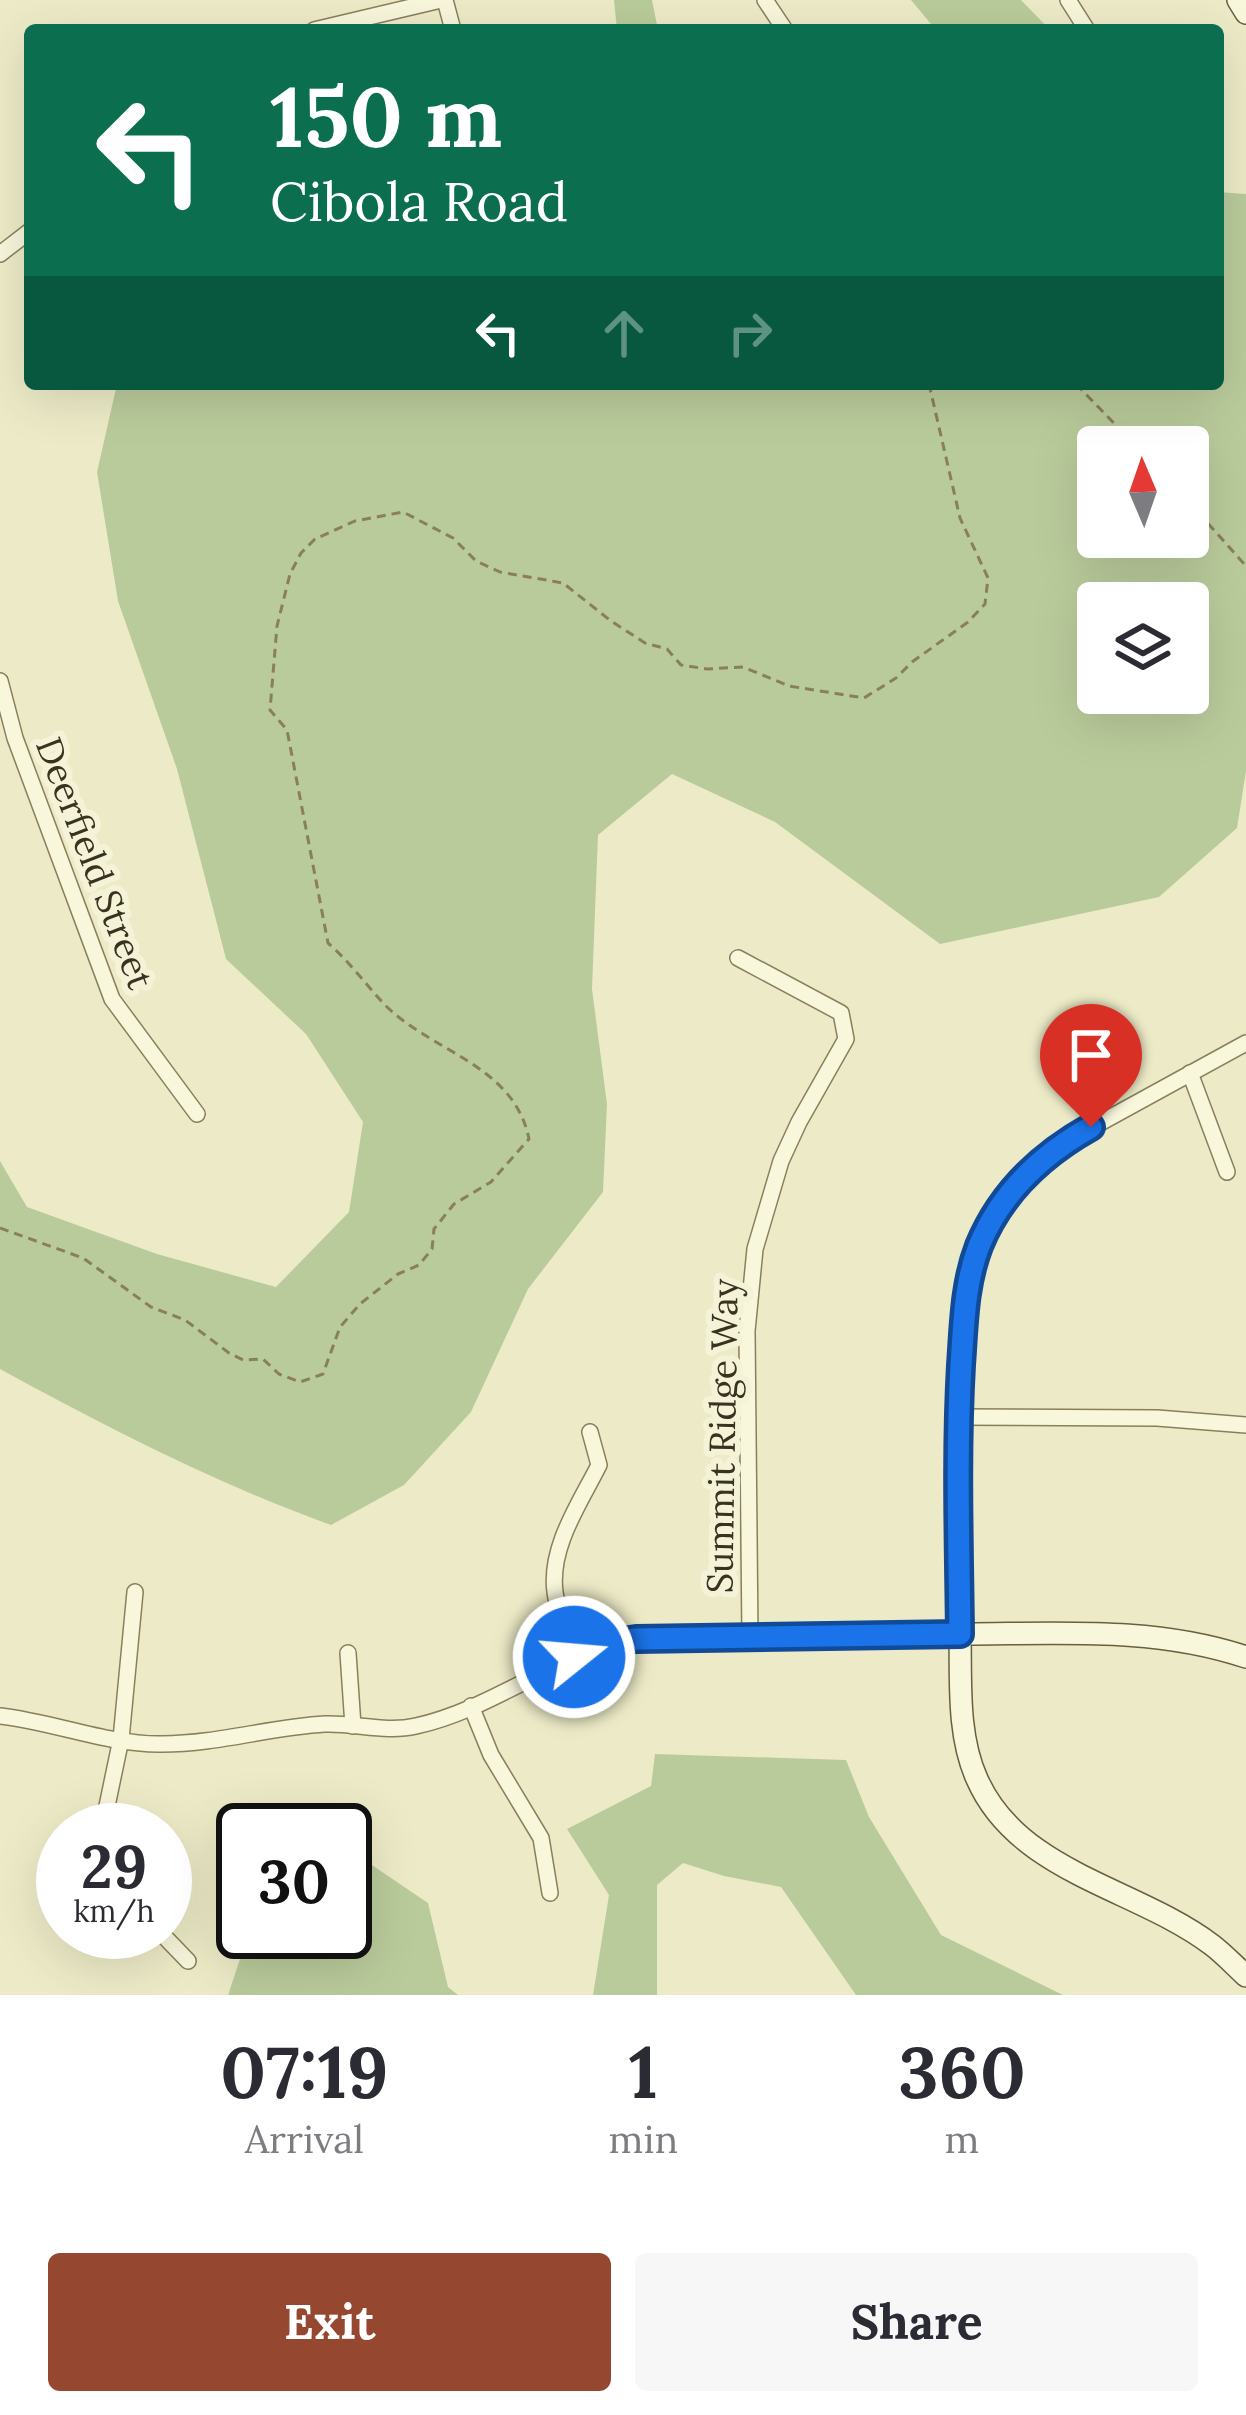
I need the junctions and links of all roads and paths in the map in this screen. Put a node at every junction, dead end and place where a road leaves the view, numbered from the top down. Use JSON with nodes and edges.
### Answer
{"nodes":[{"id":1,"x":443,"y":0,"type":"edge"},
{"id":2,"x":1238,"y":0,"type":"edge"},
{"id":3,"x":1246,"y":13,"type":"edge"},
{"id":4,"x":340,"y":24,"type":"edge"},
{"id":5,"x":24,"y":236,"type":"edge"},
{"id":6,"x":0,"y":254,"type":"edge"},
{"id":7,"x":929,"y":390,"type":"edge"},
{"id":8,"x":1082,"y":390,"type":"edge"},
{"id":9,"x":1117,"y":426,"type":"edge"},
{"id":10,"x":1209,"y":525,"type":"edge"},
{"id":11,"x":1246,"y":566,"type":"edge"},
{"id":12,"x":0,"y":681,"type":"edge"},
{"id":13,"x":738,"y":958,"type":"dead end"},
{"id":14,"x":1246,"y":1043,"type":"edge"},
{"id":15,"x":1190,"y":1073,"type":"junction"},
{"id":16,"x":196,"y":1114,"type":"dead end"},
{"id":17,"x":1227,"y":1172,"type":"dead end"},
{"id":18,"x":0,"y":1228,"type":"edge"},
{"id":19,"x":958,"y":1417,"type":"junction"},
{"id":20,"x":1246,"y":1425,"type":"edge"},
{"id":21,"x":590,"y":1432,"type":"dead end"},
{"id":22,"x":136,"y":1592,"type":"dead end"},
{"id":23,"x":960,"y":1634,"type":"junction"},
{"id":24,"x":750,"y":1638,"type":"junction"},
{"id":25,"x":348,"y":1653,"type":"dead end"},
{"id":26,"x":574,"y":1657,"type":"junction"},
{"id":27,"x":1246,"y":1657,"type":"edge"},
{"id":28,"x":471,"y":1706,"type":"junction"},
{"id":29,"x":0,"y":1716,"type":"edge"},
{"id":30,"x":353,"y":1726,"type":"junction"},
{"id":31,"x":121,"y":1739,"type":"junction"},
{"id":32,"x":108,"y":1803,"type":"edge"},
{"id":33,"x":550,"y":1893,"type":"dead end"},
{"id":34,"x":1246,"y":1976,"type":"edge"}],
"edges":[{"from":1,"to":4,"type":"street"},
{"from":2,"to":3,"type":"street"},
{"from":5,"to":6,"type":"street"},
{"from":7,"to":18,"type":"path"},
{"from":8,"to":9,"type":"path"},
{"from":10,"to":11,"type":"path"},
{"from":12,"to":16,"type":"street","name":"Deerfield Street"},
{"from":13,"to":24,"type":"street","name":"Summit Ridge Way"},
{"from":14,"to":15,"type":"street"},
{"from":15,"to":17,"type":"street"},
{"from":15,"to":19,"type":"street"},
{"from":19,"to":20,"type":"street"},
{"from":19,"to":23,"type":"street"},
{"from":21,"to":26,"type":"street"},
{"from":22,"to":31,"type":"street"},
{"from":23,"to":24,"type":"street"},
{"from":23,"to":27,"type":"street"},
{"from":23,"to":34,"type":"street"},
{"from":24,"to":26,"type":"street"},
{"from":25,"to":30,"type":"street"},
{"from":26,"to":28,"type":"street"},
{"from":28,"to":30,"type":"street"},
{"from":28,"to":33,"type":"street"},
{"from":29,"to":31,"type":"street"},
{"from":30,"to":31,"type":"street"},
{"from":31,"to":32,"type":"street"}]}
